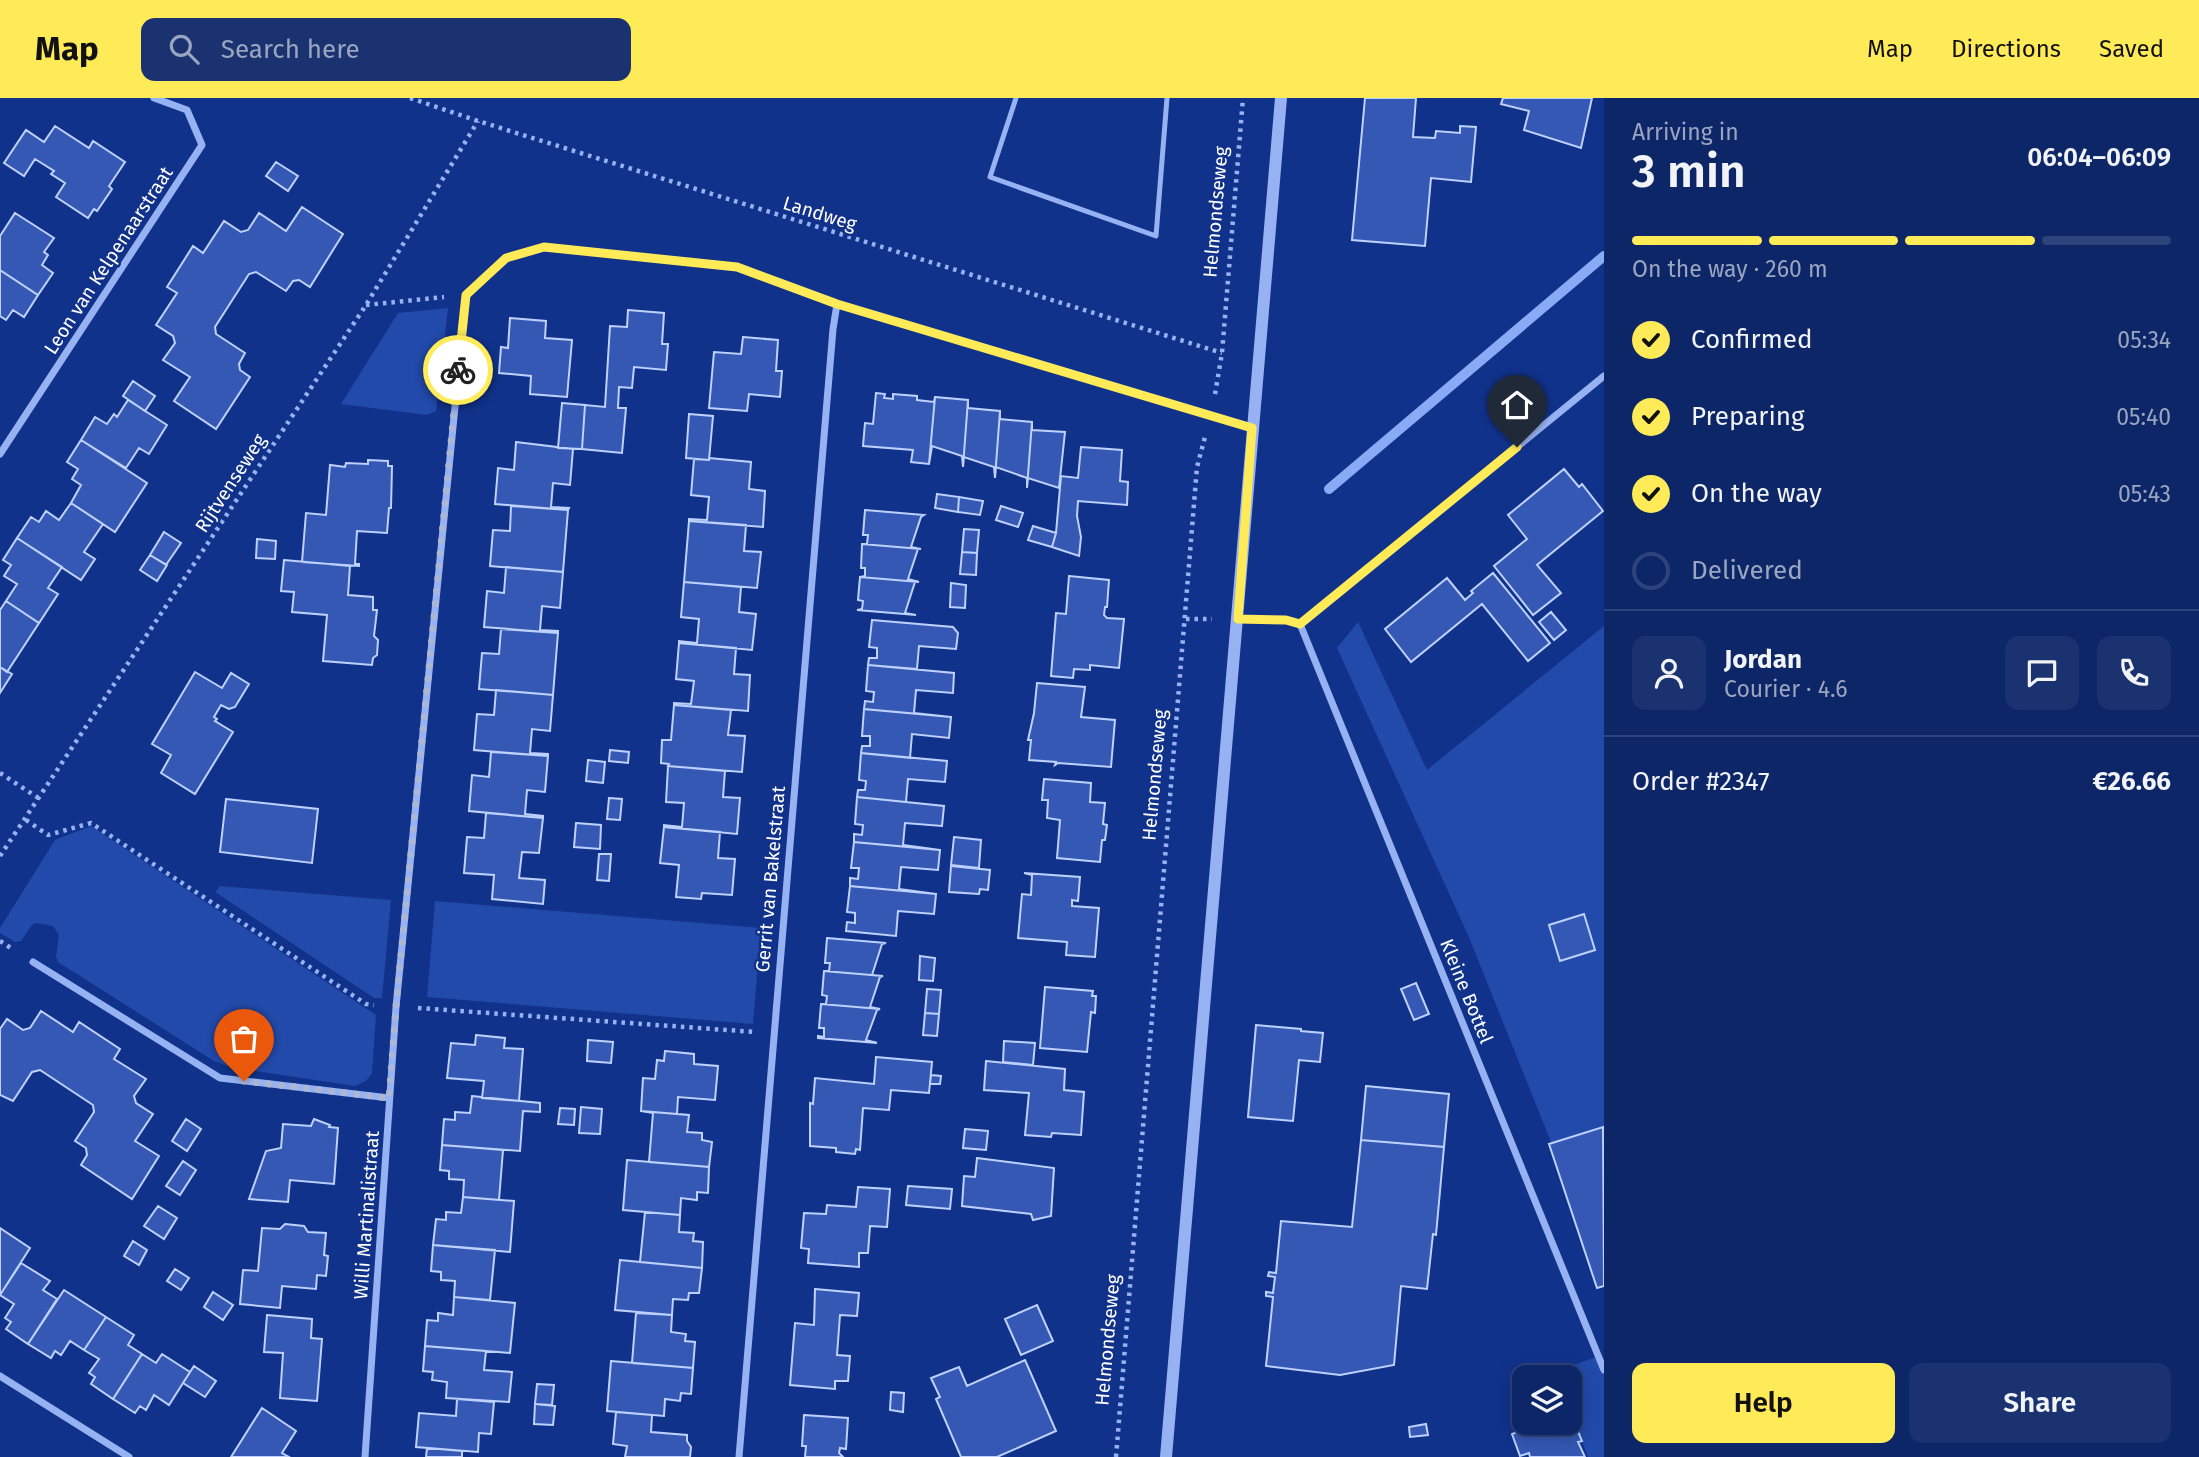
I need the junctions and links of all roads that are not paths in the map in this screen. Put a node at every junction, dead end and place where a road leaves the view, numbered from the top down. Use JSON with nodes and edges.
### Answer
{"nodes":[{"id":1,"x":154,"y":98,"type":"edge"},
{"id":2,"x":1016,"y":98,"type":"edge"},
{"id":3,"x":1167,"y":98,"type":"edge"},
{"id":4,"x":1281,"y":98,"type":"edge"},
{"id":5,"x":837,"y":304,"type":"junction"},
{"id":6,"x":1604,"y":376,"type":"edge"},
{"id":7,"x":1252,"y":428,"type":"junction"},
{"id":8,"x":0,"y":454,"type":"edge"},
{"id":9,"x":1238,"y":619,"type":"junction"},
{"id":10,"x":1300,"y":624,"type":"junction"},
{"id":11,"x":33,"y":962,"type":"dead end"},
{"id":12,"x":389,"y":1098,"type":"junction"},
{"id":13,"x":1604,"y":1370,"type":"edge"},
{"id":14,"x":0,"y":1376,"type":"edge"},
{"id":15,"x":129,"y":1457,"type":"edge"},
{"id":16,"x":365,"y":1457,"type":"edge"},
{"id":17,"x":739,"y":1457,"type":"edge"},
{"id":18,"x":1166,"y":1457,"type":"edge"}],
"edges":[{"from":1,"to":8,"type":"street","name":"Leon van Kelpenaarstraat"},
{"from":2,"to":3,"type":"lane"},
{"from":4,"to":7,"type":"street"},
{"from":5,"to":7,"type":"street"},
{"from":5,"to":12,"type":"street","name":"Willi Martinalistraat"},
{"from":5,"to":17,"type":"street","name":"Gerrit van Bakelstraat"},
{"from":6,"to":10,"type":"street"},
{"from":7,"to":9,"type":"street"},
{"from":9,"to":10,"type":"street"},
{"from":9,"to":18,"type":"street"},
{"from":10,"to":13,"type":"street","name":"Kleine Bottel"},
{"from":11,"to":12,"type":"street"},
{"from":12,"to":16,"type":"street","name":"Willi Martinalistraat"},
{"from":14,"to":15,"type":"street"}]}
